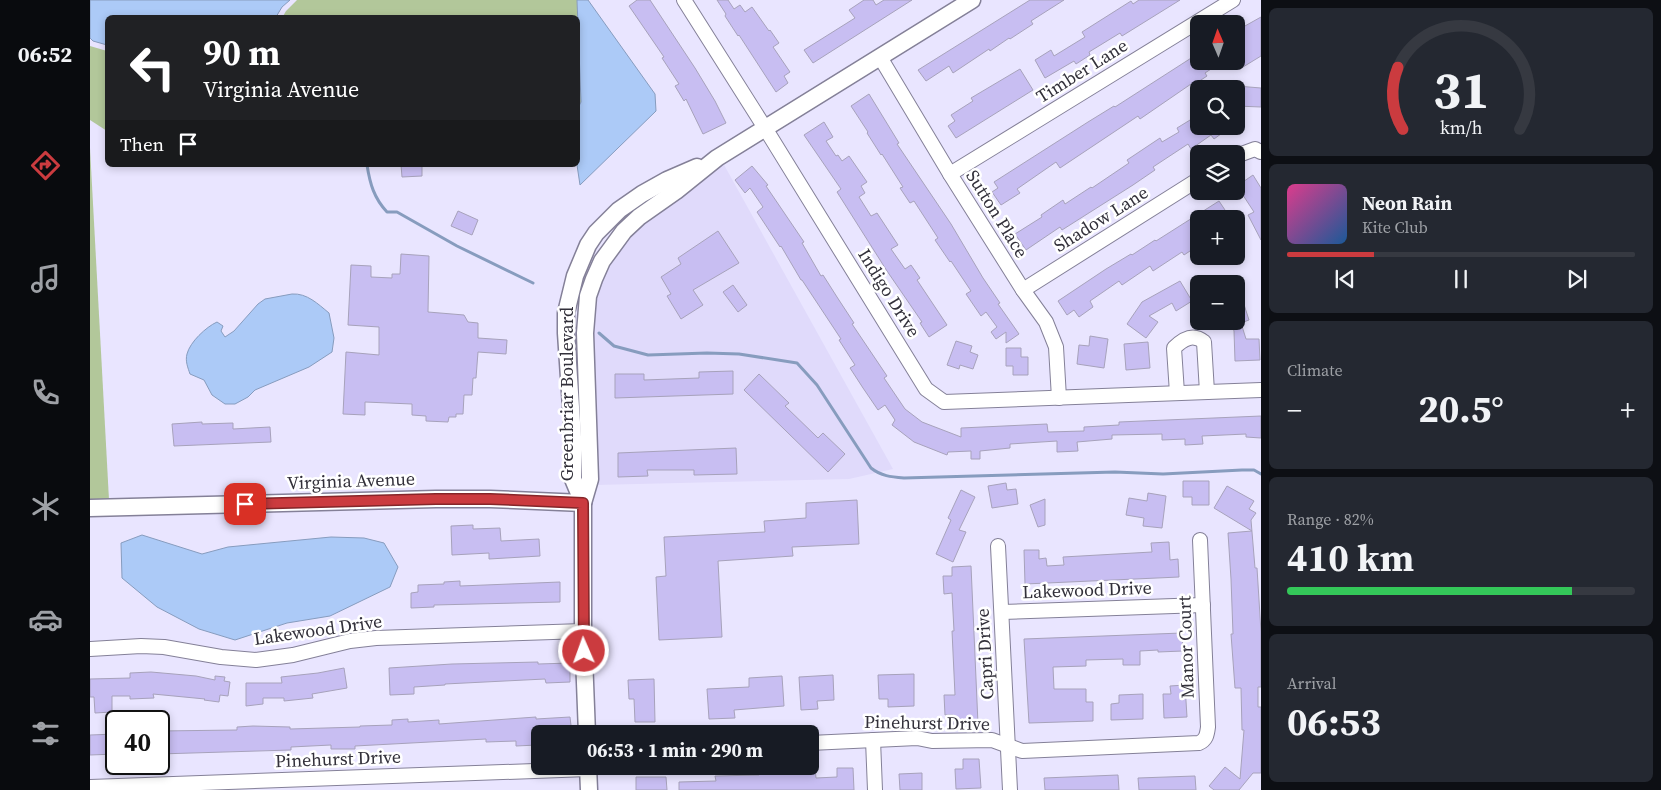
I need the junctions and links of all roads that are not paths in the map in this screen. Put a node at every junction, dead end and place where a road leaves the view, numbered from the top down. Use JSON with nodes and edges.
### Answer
{"nodes":[{"id":1,"x":684,"y":0,"type":"edge"},
{"id":2,"x":972,"y":0,"type":"edge"},
{"id":3,"x":1233,"y":0,"type":"edge"},
{"id":4,"x":880,"y":57,"type":"junction"},
{"id":5,"x":765,"y":128,"type":"junction"},
{"id":6,"x":1261,"y":152,"type":"edge"},
{"id":7,"x":1245,"y":153,"type":"edge"},
{"id":8,"x":950,"y":174,"type":"junction"},
{"id":9,"x":1190,"y":185,"type":"edge"},
{"id":10,"x":1023,"y":290,"type":"junction"},
{"id":11,"x":1261,"y":390,"type":"edge"},
{"id":12,"x":1207,"y":392,"type":"junction"},
{"id":13,"x":1177,"y":393,"type":"junction"},
{"id":14,"x":1058,"y":398,"type":"junction"},
{"id":15,"x":583,"y":503,"type":"junction"},
{"id":16,"x":90,"y":508,"type":"edge"},
{"id":17,"x":1200,"y":540,"type":"dead end"},
{"id":18,"x":998,"y":546,"type":"dead end"},
{"id":19,"x":1203,"y":604,"type":"junction"},
{"id":20,"x":1002,"y":612,"type":"junction"},
{"id":21,"x":583,"y":631,"type":"junction"},
{"id":22,"x":90,"y":649,"type":"edge"},
{"id":23,"x":587,"y":725,"type":"edge"},
{"id":24,"x":873,"y":740,"type":"junction"},
{"id":25,"x":819,"y":742,"type":"edge"},
{"id":26,"x":1193,"y":745,"type":"joint"},
{"id":27,"x":1008,"y":746,"type":"junction"},
{"id":28,"x":531,"y":769,"type":"edge"},
{"id":29,"x":588,"y":775,"type":"edge"},
{"id":30,"x":90,"y":787,"type":"edge"},
{"id":31,"x":589,"y":790,"type":"edge"},
{"id":32,"x":876,"y":790,"type":"edge"},
{"id":33,"x":1010,"y":790,"type":"edge"}],
"edges":[{"from":1,"to":5,"type":"street","name":"Indigo Drive"},
{"from":2,"to":4,"type":"street","name":"Greenbriar Boulevard"},
{"from":3,"to":8,"type":"street","name":"Timber Lane"},
{"from":4,"to":5,"type":"street","name":"Greenbriar Boulevard"},
{"from":4,"to":8,"type":"street","name":"Sutton Place"},
{"from":5,"to":14,"type":"street","name":"Indigo Drive"},
{"from":5,"to":15,"type":"street","name":"Greenbriar Boulevard"},
{"from":6,"to":7,"type":"street"},
{"from":8,"to":10,"type":"street","name":"Sutton Place"},
{"from":9,"to":10,"type":"street","name":"Shadow Lane"},
{"from":10,"to":14,"type":"street","name":"Sutton Place"},
{"from":11,"to":12,"type":"street","name":"Indigo Drive"},
{"from":12,"to":13,"type":"street","name":"Indigo Drive"},
{"from":12,"to":13,"type":"street"},
{"from":13,"to":14,"type":"street","name":"Indigo Drive"},
{"from":15,"to":16,"type":"street","name":"Virginia Avenue"},
{"from":15,"to":21,"type":"street"},
{"from":17,"to":19,"type":"street","name":"Manor Court"},
{"from":18,"to":20,"type":"street","name":"Capri Drive"},
{"from":19,"to":20,"type":"street","name":"Lakewood Drive"},
{"from":19,"to":26,"type":"street","name":"Manor Court"},
{"from":20,"to":27,"type":"street","name":"Capri Drive"},
{"from":21,"to":22,"type":"street","name":"Lakewood Drive"},
{"from":21,"to":23,"type":"street"},
{"from":24,"to":25,"type":"street","name":"Pinehurst Drive"},
{"from":24,"to":27,"type":"street","name":"Pinehurst Drive"},
{"from":24,"to":32,"type":"street"},
{"from":26,"to":27,"type":"street","name":"Pinehurst Drive"},
{"from":27,"to":33,"type":"street","name":"Capri Drive"},
{"from":28,"to":30,"type":"street","name":"Pinehurst Drive"},
{"from":29,"to":31,"type":"street"}]}
